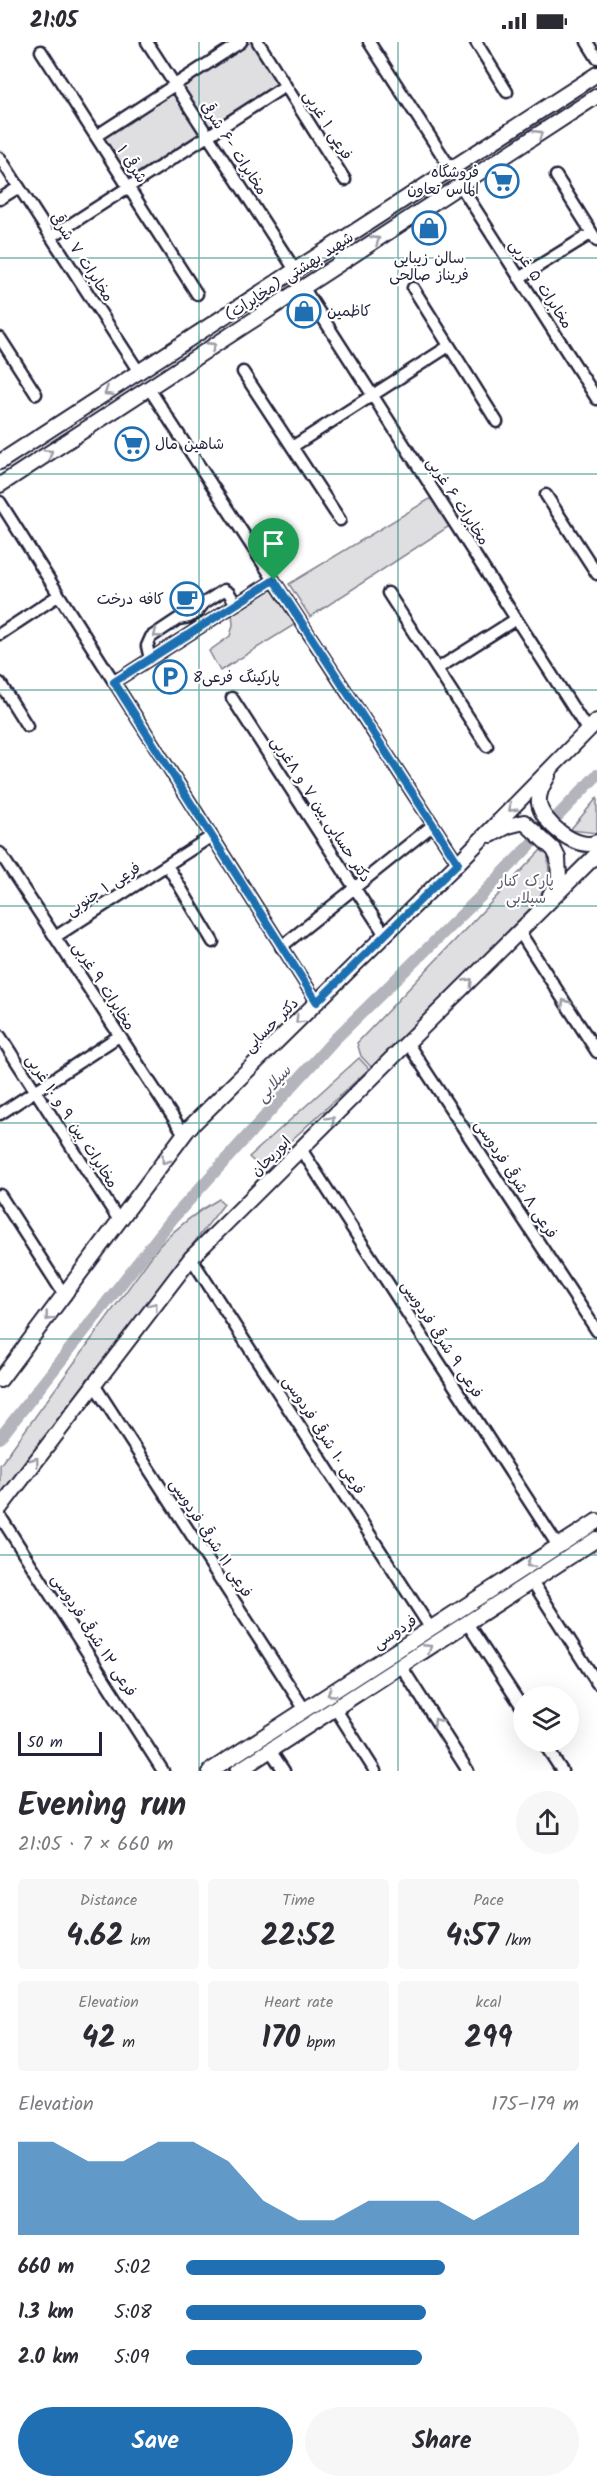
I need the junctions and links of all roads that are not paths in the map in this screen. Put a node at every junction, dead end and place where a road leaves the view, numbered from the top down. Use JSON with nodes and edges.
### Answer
{"nodes":[{"id":1,"x":147,"y":42,"type":"edge"},
{"id":2,"x":241,"y":42,"type":"edge"},
{"id":3,"x":258,"y":42,"type":"edge"},
{"id":4,"x":369,"y":42,"type":"edge"},
{"id":5,"x":476,"y":42,"type":"edge"},
{"id":6,"x":587,"y":42,"type":"edge"},
{"id":7,"x":41,"y":51,"type":"dead end"},
{"id":8,"x":597,"y":58,"type":"edge"},
{"id":9,"x":597,"y":74,"type":"edge"},
{"id":10,"x":175,"y":84,"type":"junction"},
{"id":11,"x":285,"y":86,"type":"junction"},
{"id":12,"x":507,"y":92,"type":"dead end"},
{"id":13,"x":597,"y":96,"type":"edge"},
{"id":14,"x":96,"y":136,"type":"junction"},
{"id":15,"x":208,"y":136,"type":"junction"},
{"id":16,"x":0,"y":158,"type":"edge"},
{"id":17,"x":451,"y":169,"type":"junction"},
{"id":18,"x":556,"y":176,"type":"dead end"},
{"id":19,"x":345,"y":180,"type":"dead end"},
{"id":20,"x":460,"y":185,"type":"junction"},
{"id":21,"x":19,"y":187,"type":"junction"},
{"id":22,"x":128,"y":187,"type":"junction"},
{"id":23,"x":0,"y":200,"type":"edge"},
{"id":24,"x":390,"y":209,"type":"junction"},
{"id":25,"x":399,"y":224,"type":"junction"},
{"id":26,"x":51,"y":237,"type":"junction"},
{"id":27,"x":594,"y":237,"type":"edge"},
{"id":28,"x":296,"y":270,"type":"junction"},
{"id":29,"x":519,"y":278,"type":"junction"},
{"id":30,"x":303,"y":286,"type":"junction"},
{"id":31,"x":413,"y":288,"type":"dead end"},
{"id":32,"x":197,"y":294,"type":"dead end"},
{"id":33,"x":0,"y":338,"type":"edge"},
{"id":34,"x":450,"y":346,"type":"junction"},
{"id":35,"x":139,"y":372,"type":"junction"},
{"id":36,"x":243,"y":372,"type":"dead end"},
{"id":37,"x":148,"y":387,"type":"junction"},
{"id":38,"x":36,"y":394,"type":"dead end"},
{"id":39,"x":373,"y":395,"type":"junction"},
{"id":40,"x":597,"y":399,"type":"edge"},
{"id":41,"x":497,"y":422,"type":"dead end"},
{"id":42,"x":292,"y":447,"type":"junction"},
{"id":43,"x":0,"y":462,"type":"edge"},
{"id":44,"x":0,"y":485,"type":"edge"},
{"id":45,"x":546,"y":495,"type":"dead end"},
{"id":46,"x":0,"y":502,"type":"edge"},
{"id":47,"x":340,"y":520,"type":"dead end"},
{"id":48,"x":597,"y":574,"type":"edge"},
{"id":49,"x":274,"y":580,"type":"junction"},
{"id":50,"x":388,"y":593,"type":"dead end"},
{"id":51,"x":59,"y":595,"type":"junction"},
{"id":52,"x":236,"y":604,"type":"junction"},
{"id":53,"x":516,"y":619,"type":"junction"},
{"id":54,"x":0,"y":634,"type":"edge"},
{"id":55,"x":150,"y":659,"type":"junction"},
{"id":56,"x":437,"y":669,"type":"junction"},
{"id":57,"x":114,"y":682,"type":"junction"},
{"id":58,"x":0,"y":683,"type":"edge"},
{"id":59,"x":232,"y":698,"type":"dead end"},
{"id":60,"x":27,"y":726,"type":"dead end"},
{"id":61,"x":592,"y":726,"type":"edge"},
{"id":62,"x":487,"y":746,"type":"dead end"},
{"id":63,"x":554,"y":764,"type":"junction"},
{"id":64,"x":433,"y":825,"type":"junction"},
{"id":65,"x":212,"y":836,"type":"junction"},
{"id":66,"x":478,"y":842,"type":"junction"},
{"id":67,"x":597,"y":842,"type":"edge"},
{"id":68,"x":0,"y":853,"type":"edge"},
{"id":69,"x":597,"y":854,"type":"edge"},
{"id":70,"x":458,"y":863,"type":"junction"},
{"id":71,"x":167,"y":865,"type":"junction"},
{"id":72,"x":355,"y":889,"type":"junction"},
{"id":73,"x":545,"y":904,"type":"junction"},
{"id":74,"x":519,"y":932,"type":"junction"},
{"id":75,"x":385,"y":935,"type":"junction"},
{"id":76,"x":55,"y":938,"type":"junction"},
{"id":77,"x":213,"y":942,"type":"dead end"},
{"id":78,"x":281,"y":946,"type":"junction"},
{"id":79,"x":317,"y":1002,"type":"junction"},
{"id":80,"x":0,"y":1036,"type":"edge"},
{"id":81,"x":119,"y":1036,"type":"junction"},
{"id":82,"x":408,"y":1044,"type":"junction"},
{"id":83,"x":597,"y":1052,"type":"edge"},
{"id":84,"x":35,"y":1091,"type":"junction"},
{"id":85,"x":0,"y":1114,"type":"edge"},
{"id":86,"x":184,"y":1134,"type":"junction"},
{"id":87,"x":301,"y":1149,"type":"junction"},
{"id":88,"x":0,"y":1195,"type":"edge"},
{"id":89,"x":120,"y":1222,"type":"junction"},
{"id":90,"x":191,"y":1258,"type":"junction"},
{"id":91,"x":65,"y":1296,"type":"junction"},
{"id":92,"x":597,"y":1331,"type":"edge"},
{"id":93,"x":0,"y":1380,"type":"edge"},
{"id":94,"x":93,"y":1383,"type":"junction"},
{"id":95,"x":0,"y":1508,"type":"edge"},
{"id":96,"x":0,"y":1516,"type":"edge"},
{"id":97,"x":597,"y":1521,"type":"edge"},
{"id":98,"x":596,"y":1540,"type":"edge"},
{"id":99,"x":558,"y":1546,"type":"junction"},
{"id":100,"x":532,"y":1581,"type":"junction"},
{"id":101,"x":467,"y":1623,"type":"junction"},
{"id":102,"x":431,"y":1629,"type":"junction"},
{"id":103,"x":401,"y":1665,"type":"junction"},
{"id":104,"x":353,"y":1679,"type":"junction"},
{"id":105,"x":597,"y":1683,"type":"edge"},
{"id":106,"x":360,"y":1692,"type":"junction"},
{"id":107,"x":513,"y":1693,"type":"edge"},
{"id":108,"x":335,"y":1708,"type":"junction"},
{"id":109,"x":304,"y":1710,"type":"junction"},
{"id":110,"x":270,"y":1750,"type":"junction"},
{"id":111,"x":550,"y":1752,"type":"edge"},
{"id":112,"x":163,"y":1771,"type":"edge"},
{"id":113,"x":210,"y":1771,"type":"edge"},
{"id":114,"x":238,"y":1771,"type":"edge"},
{"id":115,"x":284,"y":1771,"type":"edge"},
{"id":116,"x":375,"y":1771,"type":"edge"},
{"id":117,"x":468,"y":1771,"type":"edge"},
{"id":118,"x":562,"y":1771,"type":"edge"}],
"edges":[{"from":1,"to":10,"type":"street","name":"مخابرات -۶ شرقی"},
{"from":2,"to":10,"type":"street"},
{"from":3,"to":11,"type":"street","name":"فرعی ۱ غربی"},
{"from":4,"to":17,"type":"street"},
{"from":5,"to":12,"type":"street"},
{"from":6,"to":8,"type":"street"},
{"from":7,"to":14,"type":"street","name":"شرقی ۱"},
{"from":9,"to":17,"type":"main road","name":"شهید بهشتی (مخابرات)"},
{"from":10,"to":14,"type":"street"},
{"from":10,"to":15,"type":"street","name":"مخابرات -۶ شرقی"},
{"from":11,"to":15,"type":"street"},
{"from":11,"to":19,"type":"street","name":"فرعی ۱ غربی"},
{"from":20,"to":13,"type":"main road","name":"شهید بهشتی (مخابرات)","one_way":true},
{"from":14,"to":22,"type":"street","name":"شرقی ۱"},
{"from":15,"to":22,"type":"street"},
{"from":15,"to":28,"type":"street","name":"مخابرات -۶ شرقی"},
{"from":16,"to":21,"type":"street","name":"مخابرات ۷ شرقی"},
{"from":17,"to":24,"type":"main road","name":"شهید بهشتی (مخابرات)"},
{"from":18,"to":27,"type":"street"},
{"from":20,"to":25,"type":"main road","name":"شهید بهشتی (مخابرات)"},
{"from":20,"to":29,"type":"street","name":"مخابرات ۵ غربی"},
{"from":21,"to":23,"type":"street"},
{"from":21,"to":26,"type":"street","name":"مخابرات ۷ شرقی"},
{"from":22,"to":26,"type":"street"},
{"from":22,"to":32,"type":"street","name":"شرقی ۱"},
{"from":24,"to":25,"type":"main road"},
{"from":24,"to":28,"type":"main road","name":"شهید بهشتی (مخابرات)"},
{"from":30,"to":25,"type":"main road","name":"شهید بهشتی (مخابرات)","one_way":true},
{"from":26,"to":35,"type":"street","name":"مخابرات ۷ شرقی"},
{"from":27,"to":29,"type":"street"},
{"from":28,"to":35,"type":"main road","name":"شهید بهشتی (مخابرات)"},
{"from":29,"to":40,"type":"street","name":"مخابرات ۵ غربی"},
{"from":37,"to":30,"type":"main road","name":"شهید بهشتی (مخابرات)","one_way":true},
{"from":30,"to":39,"type":"street","name":"مخابرات ۶ غربی"},
{"from":31,"to":34,"type":"street"},
{"from":33,"to":38,"type":"street"},
{"from":34,"to":39,"type":"street"},
{"from":34,"to":41,"type":"street"},
{"from":35,"to":43,"type":"main road","name":"شهید بهشتی (مخابرات)","one_way":true},
{"from":36,"to":42,"type":"street"},
{"from":44,"to":37,"type":"main road","name":"شهید بهشتی (مخابرات)","one_way":true},
{"from":37,"to":49,"type":"street"},
{"from":39,"to":42,"type":"street"},
{"from":39,"to":53,"type":"street","name":"مخابرات ۶ غربی"},
{"from":42,"to":47,"type":"street"},
{"from":45,"to":48,"type":"street"},
{"from":46,"to":51,"type":"street"},
{"from":49,"to":52,"type":"street"},
{"from":49,"to":64,"type":"street"},
{"from":50,"to":56,"type":"street"},
{"from":51,"to":54,"type":"street"},
{"from":51,"to":57,"type":"street"},
{"from":52,"to":55,"type":"street"},
{"from":52,"to":55,"type":"street","one_way":true},
{"from":53,"to":56,"type":"street"},
{"from":53,"to":61,"type":"street","name":"مخابرات ۶ غربی"},
{"from":55,"to":57,"type":"street"},
{"from":56,"to":62,"type":"street"},
{"from":57,"to":65,"type":"street"},
{"from":58,"to":60,"type":"street"},
{"from":59,"to":72,"type":"street","name":"دکتر حسابی بین ۷ و ۸غربی"},
{"from":61,"to":63,"type":"main road","name":"دکتر حسابی"},
{"from":63,"to":66,"type":"main road","name":"دکتر حسابی","one_way":true},
{"from":63,"to":67,"type":"main road"},
{"from":64,"to":70,"type":"street"},
{"from":64,"to":72,"type":"street"},
{"from":65,"to":71,"type":"street","name":"فرعی ۱ جنوبی"},
{"from":65,"to":78,"type":"street"},
{"from":66,"to":70,"type":"main road","name":"دکتر حسابی"},
{"from":66,"to":73,"type":"main road"},
{"from":68,"to":76,"type":"street","name":"مخابرات ۹ غربی"},
{"from":69,"to":73,"type":"main road","name":"ابوریحان"},
{"from":70,"to":75,"type":"main road","name":"دکتر حسابی"},
{"from":71,"to":76,"type":"street","name":"فرعی ۱ جنوبی"},
{"from":71,"to":77,"type":"street"},
{"from":72,"to":75,"type":"street","name":"دکتر حسابی بین ۷ و ۸غربی"},
{"from":72,"to":78,"type":"street"},
{"from":73,"to":74,"type":"main road","name":"ابوریحان"},
{"from":82,"to":74,"type":"main road","name":"ابوریحان","one_way":true},
{"from":83,"to":74,"type":"street","one_way":true},
{"from":75,"to":79,"type":"main road","name":"دکتر حسابی"},
{"from":76,"to":81,"type":"street","name":"مخابرات ۹ غربی"},
{"from":78,"to":79,"type":"street"},
{"from":79,"to":86,"type":"main road","name":"دکتر حسابی","one_way":true},
{"from":80,"to":84,"type":"street","name":"مخابرات بین ۹ و ۱۰ غربی"},
{"from":81,"to":84,"type":"street"},
{"from":81,"to":86,"type":"street","name":"مخابرات ۹ غربی"},
{"from":87,"to":82,"type":"main road","name":"ابوریحان","one_way":true},
{"from":82,"to":92,"type":"street","name":"فرعی ۸ شرقی فردوسی"},
{"from":84,"to":85,"type":"street"},
{"from":84,"to":89,"type":"street","name":"مخابرات بین ۹ و ۱۰ غربی"},
{"from":86,"to":89,"type":"main road","name":"دکتر حسابی","one_way":true},
{"from":87,"to":90,"type":"main road","name":"ابوریحان"},
{"from":87,"to":99,"type":"street","name":"فرعی ۹ شرقی فردوسی"},
{"from":88,"to":91,"type":"street"},
{"from":89,"to":91,"type":"main road","name":"دکتر حسابی"},
{"from":94,"to":90,"type":"main road","name":"ابوریحان","one_way":true},
{"from":90,"to":102,"type":"street","name":"فرعی ۱۰ شرقی فردوسی"},
{"from":91,"to":93,"type":"main road","name":"دکتر حسابی","one_way":true},
{"from":95,"to":94,"type":"main road","name":"ابوریحان","one_way":true},
{"from":94,"to":109,"type":"street","name":"فرعی ۱۱ شرقی فردوسی"},
{"from":96,"to":112,"type":"street","name":"فرعی ۱۲ شرقی فردوسی"},
{"from":97,"to":99,"type":"main road","name":"فردوسی"},
{"from":98,"to":100,"type":"main road","name":"فردوسی"},
{"from":99,"to":102,"type":"main road","name":"فردوسی","one_way":true},
{"from":100,"to":101,"type":"main road","name":"فردوسی"},
{"from":100,"to":105,"type":"street"},
{"from":103,"to":101,"type":"main road","name":"فردوسی","one_way":true},
{"from":101,"to":107,"type":"street"},
{"from":102,"to":104,"type":"main road","name":"فردوسی"},
{"from":103,"to":106,"type":"main road","name":"فردوسی"},
{"from":117,"to":103,"type":"street","one_way":true},
{"from":104,"to":106,"type":"main road"},
{"from":104,"to":109,"type":"main road","name":"فردوسی","one_way":true},
{"from":106,"to":108,"type":"main road","name":"فردوسی"},
{"from":108,"to":110,"type":"main road","name":"فردوسی"},
{"from":108,"to":116,"type":"street"},
{"from":109,"to":113,"type":"main road","name":"فردوسی"},
{"from":110,"to":114,"type":"main road","name":"فردوسی"},
{"from":110,"to":115,"type":"street"},
{"from":111,"to":118,"type":"street"}]}
